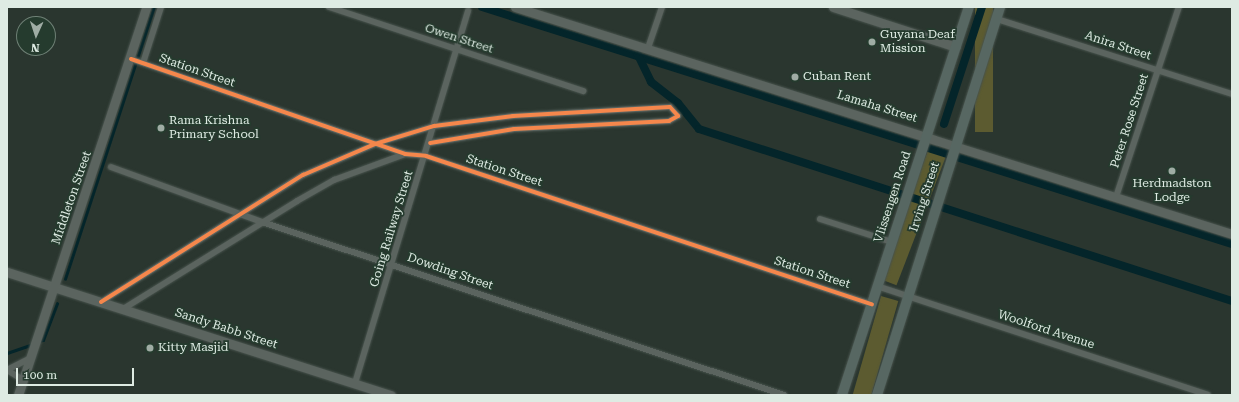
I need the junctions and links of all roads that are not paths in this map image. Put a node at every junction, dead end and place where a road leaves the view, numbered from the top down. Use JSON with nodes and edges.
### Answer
{"nodes":[{"id":1,"x":146,"y":7,"type":"edge"},
{"id":2,"x":161,"y":7,"type":"edge"},
{"id":3,"x":329,"y":7,"type":"edge"},
{"id":4,"x":515,"y":7,"type":"edge"},
{"id":5,"x":662,"y":7,"type":"edge"},
{"id":6,"x":833,"y":7,"type":"edge"},
{"id":7,"x":969,"y":7,"type":"edge"},
{"id":8,"x":1000,"y":7,"type":"edge"},
{"id":9,"x":1179,"y":7,"type":"edge"},
{"id":10,"x":468,"y":11,"type":"dead end"},
{"id":11,"x":996,"y":19,"type":"junction"},
{"id":12,"x":956,"y":47,"type":"junction"},
{"id":13,"x":648,"y":48,"type":"junction"},
{"id":14,"x":456,"y":50,"type":"junction"},
{"id":15,"x":130,"y":59,"type":"junction"},
{"id":16,"x":143,"y":63,"type":"junction"},
{"id":17,"x":1158,"y":71,"type":"junction"},
{"id":18,"x":583,"y":91,"type":"dead end"},
{"id":19,"x":1232,"y":94,"type":"edge"},
{"id":20,"x":513,"y":116,"type":"junction"},
{"id":21,"x":434,"y":126,"type":"junction"},
{"id":22,"x":514,"y":129,"type":"junction"},
{"id":23,"x":927,"y":135,"type":"junction"},
{"id":24,"x":430,"y":143,"type":"junction"},
{"id":25,"x":375,"y":144,"type":"junction"},
{"id":26,"x":955,"y":148,"type":"junction"},
{"id":27,"x":405,"y":154,"type":"junction"},
{"id":28,"x":426,"y":156,"type":"junction"},
{"id":29,"x":111,"y":167,"type":"dead end"},
{"id":30,"x":1116,"y":197,"type":"junction"},
{"id":31,"x":237,"y":213,"type":"junction"},
{"id":32,"x":820,"y":219,"type":"dead end"},
{"id":33,"x":262,"y":222,"type":"junction"},
{"id":34,"x":1232,"y":234,"type":"edge"},
{"id":35,"x":892,"y":242,"type":"junction"},
{"id":36,"x":393,"y":264,"type":"junction"},
{"id":37,"x":7,"y":272,"type":"edge"},
{"id":38,"x":877,"y":286,"type":"junction"},
{"id":39,"x":54,"y":287,"type":"junction"},
{"id":40,"x":906,"y":296,"type":"junction"},
{"id":41,"x":101,"y":302,"type":"junction"},
{"id":42,"x":872,"y":304,"type":"junction"},
{"id":43,"x":123,"y":309,"type":"junction"},
{"id":44,"x":29,"y":359,"type":"junction"},
{"id":45,"x":7,"y":370,"type":"edge"},
{"id":46,"x":23,"y":380,"type":"junction"},
{"id":47,"x":355,"y":383,"type":"junction"},
{"id":48,"x":18,"y":395,"type":"edge"},
{"id":49,"x":391,"y":395,"type":"edge"},
{"id":50,"x":784,"y":395,"type":"edge"},
{"id":51,"x":842,"y":395,"type":"edge"},
{"id":52,"x":877,"y":395,"type":"edge"},
{"id":53,"x":1208,"y":395,"type":"edge"}],
"edges":[{"from":1,"to":15,"type":"street","name":"Middleton Street"},
{"from":2,"to":16,"type":"street"},
{"from":3,"to":14,"type":"street","name":"Owen Street"},
{"from":4,"to":13,"type":"street","name":"Lamaha Street"},
{"from":5,"to":13,"type":"street"},
{"from":6,"to":12,"type":"street"},
{"from":7,"to":12,"type":"main road","name":"Vlissengen Road"},
{"from":8,"to":11,"type":"main road","name":"Irving Street"},
{"from":9,"to":17,"type":"street","name":"Peter Rose Street"},
{"from":10,"to":14,"type":"street","name":"Going Railway Street"},
{"from":11,"to":17,"type":"street","name":"Anira Street"},
{"from":11,"to":26,"type":"main road","name":"Irving Street"},
{"from":12,"to":23,"type":"main road","name":"Vlissengen Road"},
{"from":13,"to":23,"type":"street","name":"Lamaha Street"},
{"from":14,"to":18,"type":"street","name":"Owen Street"},
{"from":14,"to":21,"type":"street","name":"Going Railway Street"},
{"from":15,"to":16,"type":"street","name":"Station Street"},
{"from":15,"to":39,"type":"street","name":"Middleton Street"},
{"from":16,"to":25,"type":"street","name":"Station Street"},
{"from":17,"to":19,"type":"street","name":"Anira Street"},
{"from":17,"to":30,"type":"street","name":"Peter Rose Street"},
{"from":20,"to":21,"type":"street"},
{"from":20,"to":22,"type":"street"},
{"from":20,"to":22,"type":"street"},
{"from":21,"to":24,"type":"street","name":"Going Railway Street"},
{"from":21,"to":25,"type":"street"},
{"from":22,"to":24,"type":"street"},
{"from":23,"to":26,"type":"street","name":"Lamaha Street"},
{"from":23,"to":35,"type":"main road","name":"Vlissengen Road"},
{"from":24,"to":28,"type":"street","name":"Going Railway Street"},
{"from":25,"to":27,"type":"street","name":"Station Street"},
{"from":25,"to":31,"type":"street"},
{"from":26,"to":30,"type":"street","name":"Lamaha Street"},
{"from":26,"to":40,"type":"main road","name":"Irving Street"},
{"from":27,"to":28,"type":"street","name":"Station Street"},
{"from":27,"to":33,"type":"street"},
{"from":28,"to":36,"type":"street","name":"Going Railway Street"},
{"from":28,"to":42,"type":"street","name":"Station Street"},
{"from":29,"to":31,"type":"street","name":"Dowding Street"},
{"from":30,"to":34,"type":"street","name":"Lamaha Street"},
{"from":31,"to":33,"type":"street","name":"Dowding Street"},
{"from":31,"to":41,"type":"street"},
{"from":32,"to":35,"type":"street"},
{"from":33,"to":36,"type":"street","name":"Dowding Street"},
{"from":33,"to":43,"type":"street"},
{"from":35,"to":38,"type":"main road","name":"Vlissengen Road"},
{"from":36,"to":47,"type":"street","name":"Going Railway Street"},
{"from":36,"to":50,"type":"street","name":"Dowding Street"},
{"from":37,"to":39,"type":"street","name":"Sandy Babb Street"},
{"from":38,"to":40,"type":"street","name":"Woolford Avenue"},
{"from":38,"to":42,"type":"main road","name":"Vlissengen Road"},
{"from":39,"to":41,"type":"street","name":"Sandy Babb Street"},
{"from":39,"to":44,"type":"street","name":"Middleton Street"},
{"from":40,"to":52,"type":"main road","name":"Irving Street"},
{"from":40,"to":53,"type":"street","name":"Woolford Avenue"},
{"from":41,"to":43,"type":"street","name":"Sandy Babb Street"},
{"from":42,"to":51,"type":"main road","name":"Vlissengen Road"},
{"from":43,"to":47,"type":"street","name":"Sandy Babb Street"},
{"from":44,"to":45,"type":"street"},
{"from":44,"to":46,"type":"street","name":"Middleton Street"},
{"from":45,"to":46,"type":"street"},
{"from":46,"to":48,"type":"street","name":"Middleton Street"},
{"from":47,"to":49,"type":"street","name":"Sandy Babb Street"}]}
